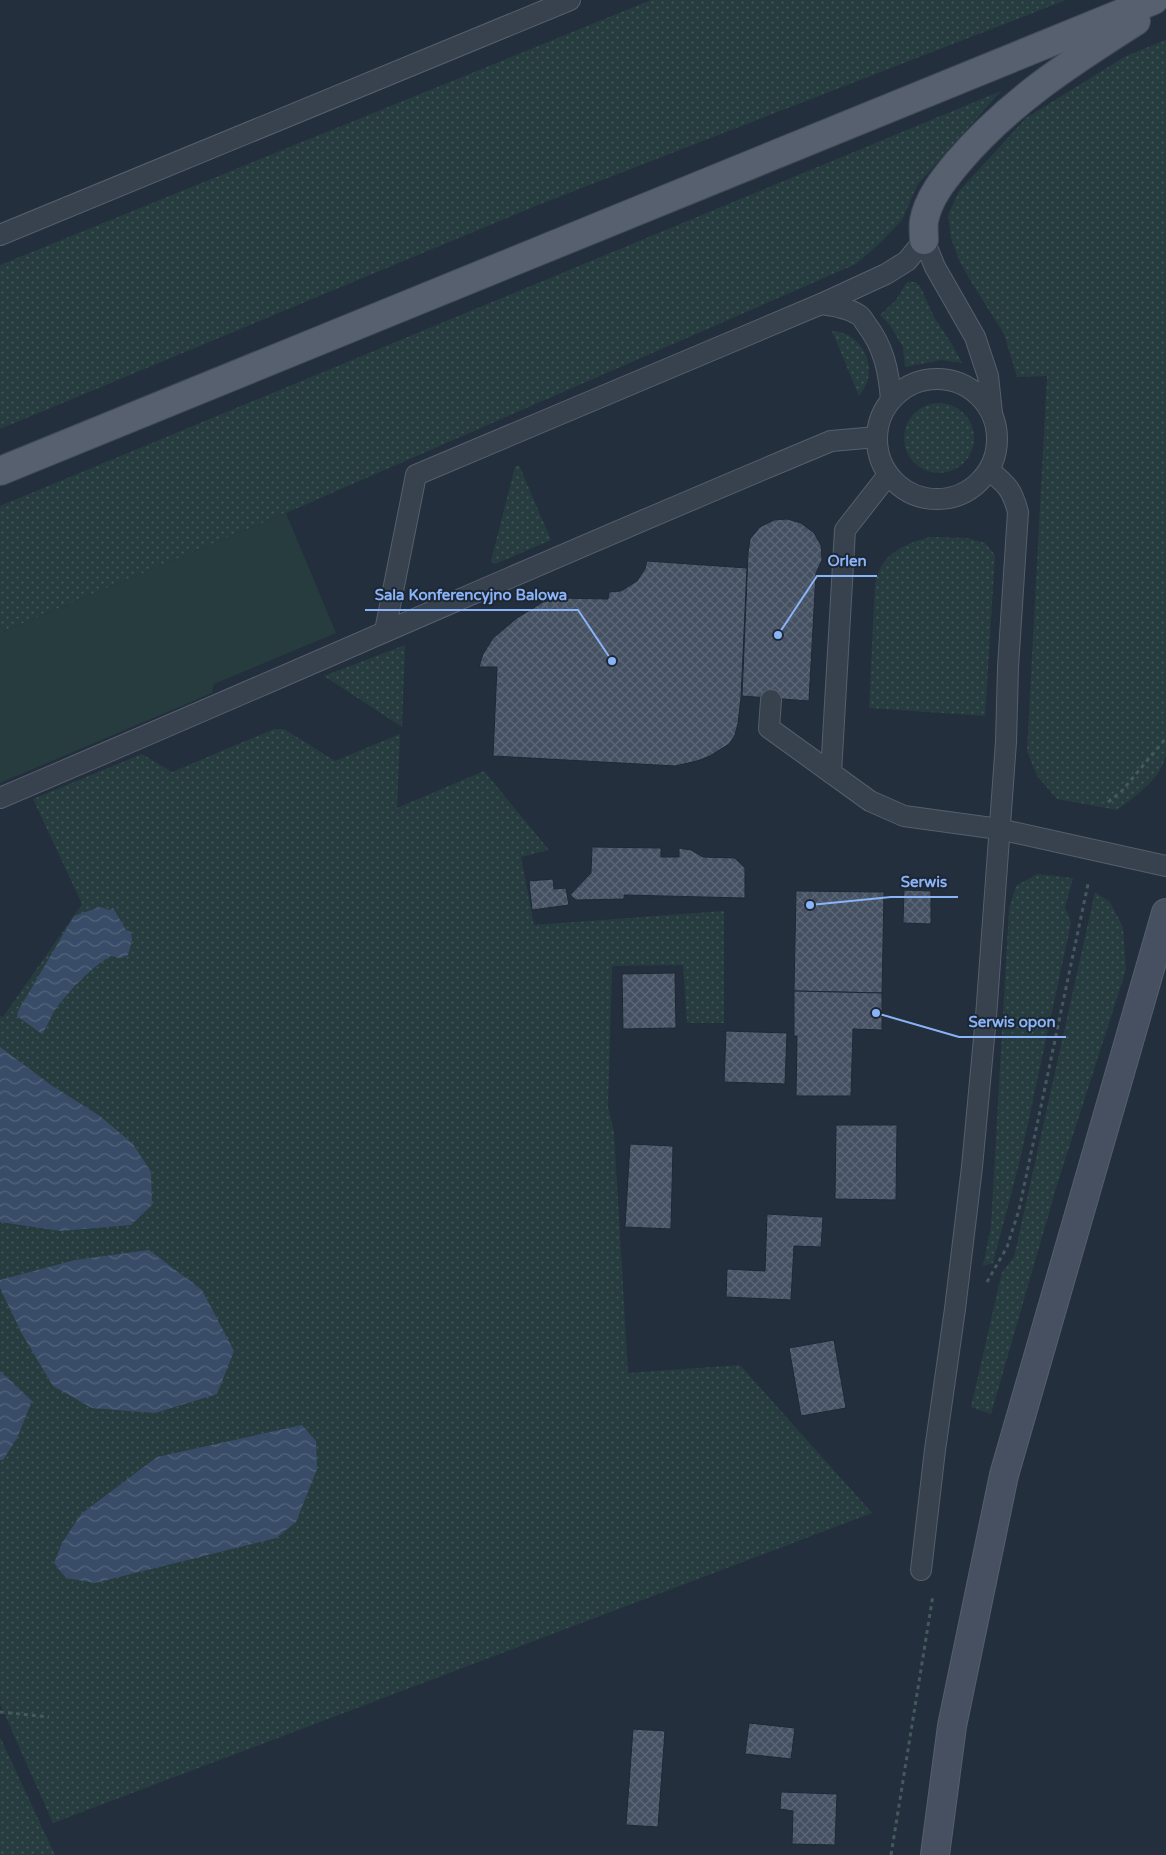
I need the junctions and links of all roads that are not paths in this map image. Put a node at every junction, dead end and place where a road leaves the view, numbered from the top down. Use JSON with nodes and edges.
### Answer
{"nodes":[{"id":1,"x":570,"y":0,"type":"edge"},
{"id":2,"x":1154,"y":0,"type":"edge"},
{"id":3,"x":1166,"y":2,"type":"edge"},
{"id":4,"x":0,"y":235,"type":"edge"},
{"id":5,"x":924,"y":240,"type":"junction"},
{"id":6,"x":821,"y":304,"type":"junction"},
{"id":7,"x":891,"y":400,"type":"junction"},
{"id":8,"x":992,"y":413,"type":"junction"},
{"id":9,"x":877,"y":437,"type":"junction"},
{"id":10,"x":989,"y":470,"type":"junction"},
{"id":11,"x":0,"y":471,"type":"edge"},
{"id":12,"x":888,"y":475,"type":"junction"},
{"id":13,"x":385,"y":631,"type":"junction"},
{"id":14,"x":771,"y":700,"type":"dead end"},
{"id":15,"x":831,"y":773,"type":"junction"},
{"id":16,"x":0,"y":798,"type":"edge"},
{"id":17,"x":999,"y":829,"type":"junction"},
{"id":18,"x":1166,"y":866,"type":"edge"},
{"id":19,"x":1166,"y":913,"type":"edge"},
{"id":20,"x":921,"y":1570,"type":"dead end"},
{"id":21,"x":935,"y":1855,"type":"edge"}],
"edges":[{"from":1,"to":4,"type":"lane"},
{"from":2,"to":11,"type":"main road"},
{"from":3,"to":5,"type":"main road"},
{"from":5,"to":6,"type":"lane"},
{"from":5,"to":8,"type":"lane"},
{"from":6,"to":7,"type":"lane"},
{"from":6,"to":13,"type":"lane"},
{"from":7,"to":8,"type":"lane"},
{"from":7,"to":9,"type":"lane"},
{"from":8,"to":10,"type":"lane"},
{"from":9,"to":12,"type":"lane"},
{"from":9,"to":13,"type":"lane"},
{"from":10,"to":12,"type":"lane"},
{"from":10,"to":17,"type":"lane"},
{"from":12,"to":15,"type":"lane"},
{"from":13,"to":16,"type":"lane"},
{"from":14,"to":15,"type":"lane"},
{"from":15,"to":17,"type":"lane"},
{"from":17,"to":18,"type":"lane"},
{"from":17,"to":20,"type":"lane"},
{"from":19,"to":21,"type":"main road"}]}
